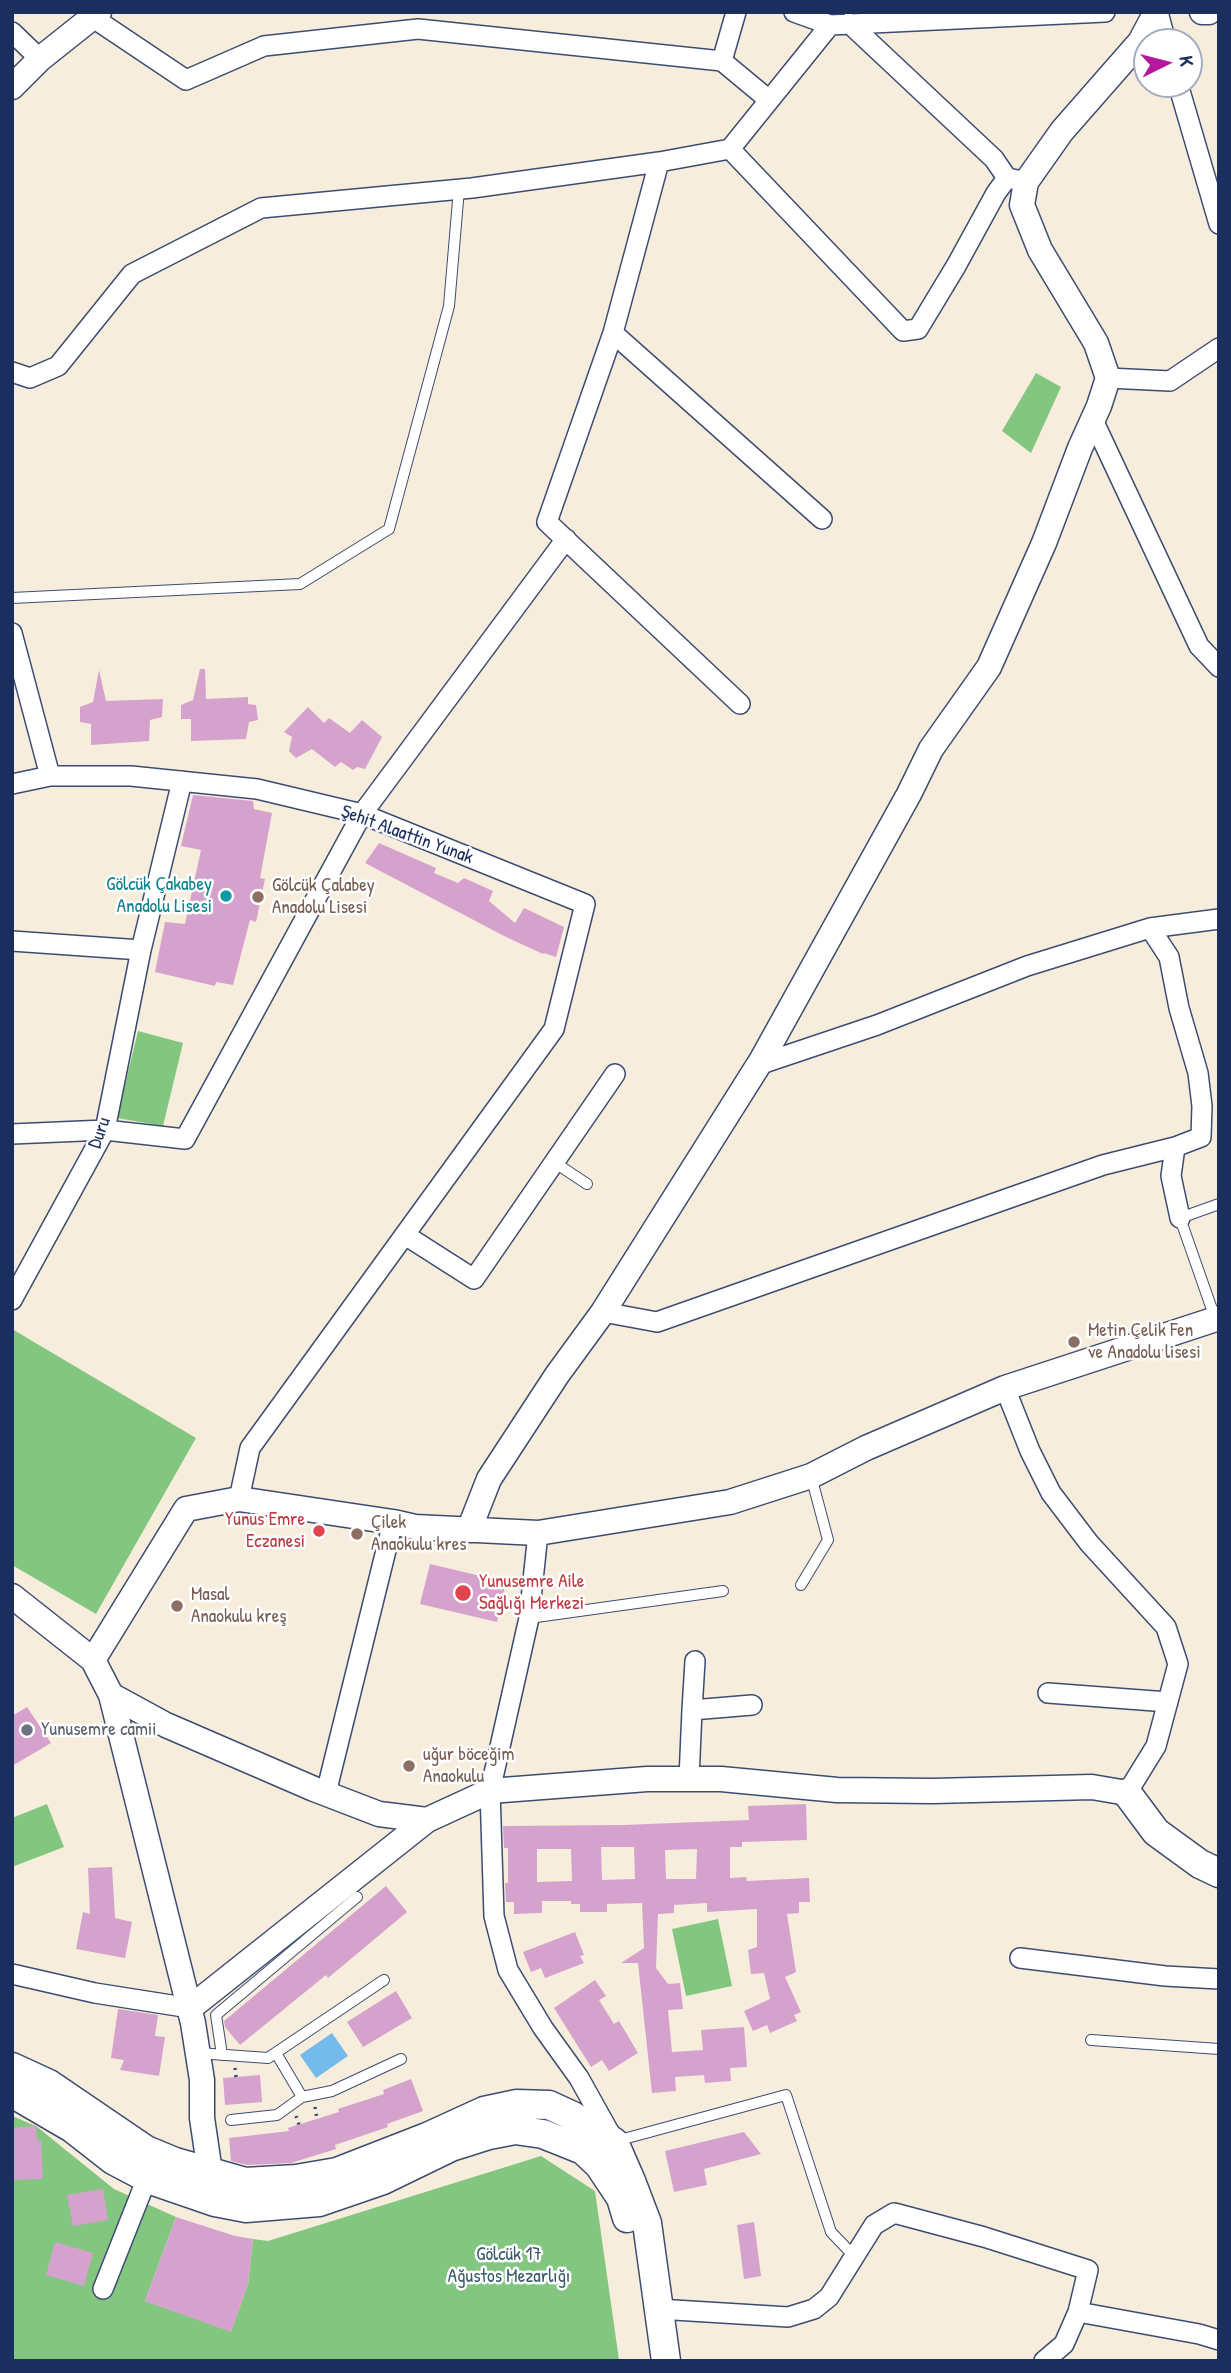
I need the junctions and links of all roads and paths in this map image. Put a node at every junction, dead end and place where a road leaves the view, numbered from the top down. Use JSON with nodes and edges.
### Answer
{"nodes":[{"id":1,"x":736,"y":12,"type":"edge"},
{"id":2,"x":794,"y":12,"type":"edge"},
{"id":3,"x":1105,"y":12,"type":"edge"},
{"id":4,"x":1157,"y":12,"type":"edge"},
{"id":5,"x":1202,"y":12,"type":"edge"},
{"id":6,"x":1209,"y":12,"type":"edge"},
{"id":7,"x":96,"y":15,"type":"edge"},
{"id":8,"x":840,"y":24,"type":"junction"},
{"id":9,"x":12,"y":32,"type":"edge"},
{"id":10,"x":40,"y":60,"type":"junction"},
{"id":11,"x":722,"y":61,"type":"junction"},
{"id":12,"x":12,"y":87,"type":"edge"},
{"id":13,"x":1182,"y":98,"type":"edge"},
{"id":14,"x":769,"y":100,"type":"junction"},
{"id":15,"x":730,"y":149,"type":"junction"},
{"id":16,"x":659,"y":162,"type":"junction"},
{"id":17,"x":1017,"y":180,"type":"junction"},
{"id":18,"x":459,"y":189,"type":"junction"},
{"id":19,"x":1219,"y":224,"type":"edge"},
{"id":20,"x":613,"y":333,"type":"junction"},
{"id":21,"x":1219,"y":348,"type":"edge"},
{"id":22,"x":12,"y":372,"type":"edge"},
{"id":23,"x":1108,"y":379,"type":"junction"},
{"id":24,"x":1093,"y":421,"type":"junction"},
{"id":25,"x":822,"y":519,"type":"dead end"},
{"id":26,"x":566,"y":540,"type":"junction"},
{"id":27,"x":12,"y":597,"type":"edge"},
{"id":28,"x":12,"y":633,"type":"edge"},
{"id":29,"x":1219,"y":667,"type":"edge"},
{"id":30,"x":740,"y":704,"type":"dead end"},
{"id":31,"x":50,"y":776,"type":"junction"},
{"id":32,"x":182,"y":781,"type":"junction"},
{"id":33,"x":12,"y":784,"type":"edge"},
{"id":34,"x":362,"y":814,"type":"junction"},
{"id":35,"x":1219,"y":919,"type":"edge"},
{"id":36,"x":1150,"y":928,"type":"junction"},
{"id":37,"x":12,"y":941,"type":"edge"},
{"id":38,"x":141,"y":950,"type":"junction"},
{"id":39,"x":758,"y":1065,"type":"junction"},
{"id":40,"x":615,"y":1074,"type":"dead end"},
{"id":41,"x":105,"y":1130,"type":"junction"},
{"id":42,"x":12,"y":1134,"type":"edge"},
{"id":43,"x":1210,"y":1134,"type":"edge"},
{"id":44,"x":1175,"y":1147,"type":"junction"},
{"id":45,"x":554,"y":1162,"type":"junction"},
{"id":46,"x":587,"y":1184,"type":"dead end"},
{"id":47,"x":1219,"y":1204,"type":"edge"},
{"id":48,"x":1180,"y":1218,"type":"junction"},
{"id":49,"x":405,"y":1235,"type":"junction"},
{"id":50,"x":12,"y":1300,"type":"edge"},
{"id":51,"x":603,"y":1312,"type":"junction"},
{"id":52,"x":1217,"y":1319,"type":"edge"},
{"id":53,"x":1005,"y":1388,"type":"junction"},
{"id":54,"x":811,"y":1476,"type":"junction"},
{"id":55,"x":239,"y":1499,"type":"junction"},
{"id":56,"x":393,"y":1522,"type":"junction"},
{"id":57,"x":469,"y":1530,"type":"junction"},
{"id":58,"x":538,"y":1533,"type":"junction"},
{"id":59,"x":801,"y":1585,"type":"dead end"},
{"id":60,"x":723,"y":1591,"type":"dead end"},
{"id":61,"x":12,"y":1596,"type":"edge"},
{"id":62,"x":529,"y":1618,"type":"junction"},
{"id":63,"x":93,"y":1660,"type":"junction"},
{"id":64,"x":695,"y":1661,"type":"dead end"},
{"id":65,"x":1048,"y":1693,"type":"dead end"},
{"id":66,"x":111,"y":1695,"type":"junction"},
{"id":67,"x":1168,"y":1702,"type":"junction"},
{"id":68,"x":752,"y":1705,"type":"dead end"},
{"id":69,"x":692,"y":1710,"type":"junction"},
{"id":70,"x":689,"y":1779,"type":"junction"},
{"id":71,"x":490,"y":1791,"type":"junction"},
{"id":72,"x":326,"y":1793,"type":"junction"},
{"id":73,"x":1127,"y":1793,"type":"junction"},
{"id":74,"x":427,"y":1820,"type":"junction"},
{"id":75,"x":1219,"y":1873,"type":"edge"},
{"id":76,"x":357,"y":1897,"type":"dead end"},
{"id":77,"x":1020,"y":1958,"type":"dead end"},
{"id":78,"x":12,"y":1974,"type":"edge"},
{"id":79,"x":1219,"y":1979,"type":"edge"},
{"id":80,"x":384,"y":1980,"type":"dead end"},
{"id":81,"x":190,"y":2008,"type":"junction"},
{"id":82,"x":1091,"y":2040,"type":"dead end"},
{"id":83,"x":1219,"y":2049,"type":"edge"},
{"id":84,"x":276,"y":2053,"type":"junction"},
{"id":85,"x":210,"y":2054,"type":"junction"},
{"id":86,"x":401,"y":2059,"type":"dead end"},
{"id":87,"x":12,"y":2067,"type":"edge"},
{"id":88,"x":12,"y":2093,"type":"edge"},
{"id":89,"x":302,"y":2097,"type":"junction"},
{"id":90,"x":231,"y":2120,"type":"dead end"},
{"id":91,"x":614,"y":2142,"type":"junction"},
{"id":92,"x":211,"y":2172,"type":"junction"},
{"id":93,"x":147,"y":2178,"type":"junction"},
{"id":94,"x":854,"y":2256,"type":"junction"},
{"id":95,"x":103,"y":2289,"type":"dead end"},
{"id":96,"x":658,"y":2309,"type":"junction"},
{"id":97,"x":1078,"y":2312,"type":"junction"},
{"id":98,"x":1219,"y":2340,"type":"edge"},
{"id":99,"x":648,"y":2361,"type":"edge"},
{"id":100,"x":666,"y":2361,"type":"edge"},
{"id":101,"x":1044,"y":2361,"type":"edge"}],
"edges":[{"from":1,"to":11,"type":"street"},
{"from":2,"to":8,"type":"street"},
{"from":3,"to":8,"type":"street"},
{"from":4,"to":17,"type":"street"},
{"from":5,"to":6,"type":"street"},
{"from":7,"to":10,"type":"street"},
{"from":7,"to":11,"type":"street"},
{"from":8,"to":14,"type":"street"},
{"from":8,"to":17,"type":"street"},
{"from":9,"to":10,"type":"street"},
{"from":10,"to":12,"type":"street"},
{"from":11,"to":14,"type":"street"},
{"from":13,"to":19,"type":"street"},
{"from":14,"to":15,"type":"street"},
{"from":15,"to":16,"type":"street"},
{"from":15,"to":17,"type":"street"},
{"from":16,"to":18,"type":"street"},
{"from":16,"to":20,"type":"street"},
{"from":17,"to":23,"type":"street"},
{"from":18,"to":22,"type":"street"},
{"from":18,"to":27,"type":"lane"},
{"from":20,"to":25,"type":"street"},
{"from":20,"to":26,"type":"street"},
{"from":21,"to":23,"type":"street"},
{"from":23,"to":24,"type":"street"},
{"from":24,"to":29,"type":"street"},
{"from":24,"to":39,"type":"street"},
{"from":26,"to":30,"type":"street"},
{"from":26,"to":34,"type":"street"},
{"from":28,"to":31,"type":"street"},
{"from":31,"to":32,"type":"street","name":"Şehit Alaattin Yunak"},
{"from":31,"to":33,"type":"street","name":"Şehit Alaattin Yunak"},
{"from":32,"to":34,"type":"street","name":"Şehit Alaattin Yunak"},
{"from":32,"to":38,"type":"street","name":"Duru"},
{"from":34,"to":41,"type":"street"},
{"from":34,"to":49,"type":"street","name":"Şehit Alaattin Yunak"},
{"from":35,"to":36,"type":"street"},
{"from":36,"to":39,"type":"street"},
{"from":36,"to":43,"type":"street"},
{"from":37,"to":38,"type":"street"},
{"from":38,"to":41,"type":"street","name":"Duru"},
{"from":39,"to":51,"type":"street"},
{"from":40,"to":45,"type":"street"},
{"from":41,"to":42,"type":"street"},
{"from":41,"to":50,"type":"street","name":"Duru"},
{"from":43,"to":44,"type":"street"},
{"from":44,"to":48,"type":"street"},
{"from":44,"to":51,"type":"street"},
{"from":45,"to":46,"type":"lane"},
{"from":45,"to":49,"type":"street"},
{"from":47,"to":48,"type":"lane"},
{"from":48,"to":52,"type":"lane"},
{"from":49,"to":55,"type":"street"},
{"from":51,"to":57,"type":"street"},
{"from":52,"to":53,"type":"street"},
{"from":53,"to":54,"type":"street"},
{"from":53,"to":67,"type":"street"},
{"from":54,"to":58,"type":"street"},
{"from":54,"to":59,"type":"lane"},
{"from":55,"to":56,"type":"street"},
{"from":55,"to":63,"type":"street"},
{"from":56,"to":57,"type":"street"},
{"from":56,"to":72,"type":"street"},
{"from":57,"to":58,"type":"street"},
{"from":58,"to":62,"type":"street"},
{"from":60,"to":62,"type":"lane"},
{"from":61,"to":63,"type":"street"},
{"from":62,"to":71,"type":"street"},
{"from":63,"to":66,"type":"street"},
{"from":64,"to":69,"type":"street"},
{"from":65,"to":67,"type":"street"},
{"from":66,"to":72,"type":"street"},
{"from":66,"to":81,"type":"street"},
{"from":67,"to":73,"type":"street"},
{"from":68,"to":69,"type":"street"},
{"from":69,"to":70,"type":"street"},
{"from":70,"to":71,"type":"street"},
{"from":70,"to":73,"type":"street"},
{"from":71,"to":74,"type":"street"},
{"from":71,"to":91,"type":"street"},
{"from":72,"to":74,"type":"street"},
{"from":73,"to":75,"type":"main road"},
{"from":74,"to":81,"type":"street"},
{"from":76,"to":85,"type":"lane"},
{"from":77,"to":79,"type":"street"},
{"from":78,"to":81,"type":"street"},
{"from":80,"to":84,"type":"lane"},
{"from":81,"to":85,"type":"street"},
{"from":82,"to":83,"type":"lane"},
{"from":84,"to":85,"type":"lane"},
{"from":84,"to":89,"type":"lane"},
{"from":85,"to":92,"type":"street"},
{"from":86,"to":89,"type":"lane"},
{"from":87,"to":92,"type":"main road"},
{"from":88,"to":93,"type":"main road"},
{"from":89,"to":90,"type":"lane"},
{"from":91,"to":92,"type":"main road"},
{"from":91,"to":94,"type":"lane"},
{"from":91,"to":96,"type":"main road"},
{"from":93,"to":95,"type":"street"},
{"from":93,"to":99,"type":"main road"},
{"from":94,"to":96,"type":"street"},
{"from":94,"to":97,"type":"street"},
{"from":96,"to":100,"type":"main road"},
{"from":97,"to":98,"type":"street"},
{"from":97,"to":101,"type":"street"}]}
